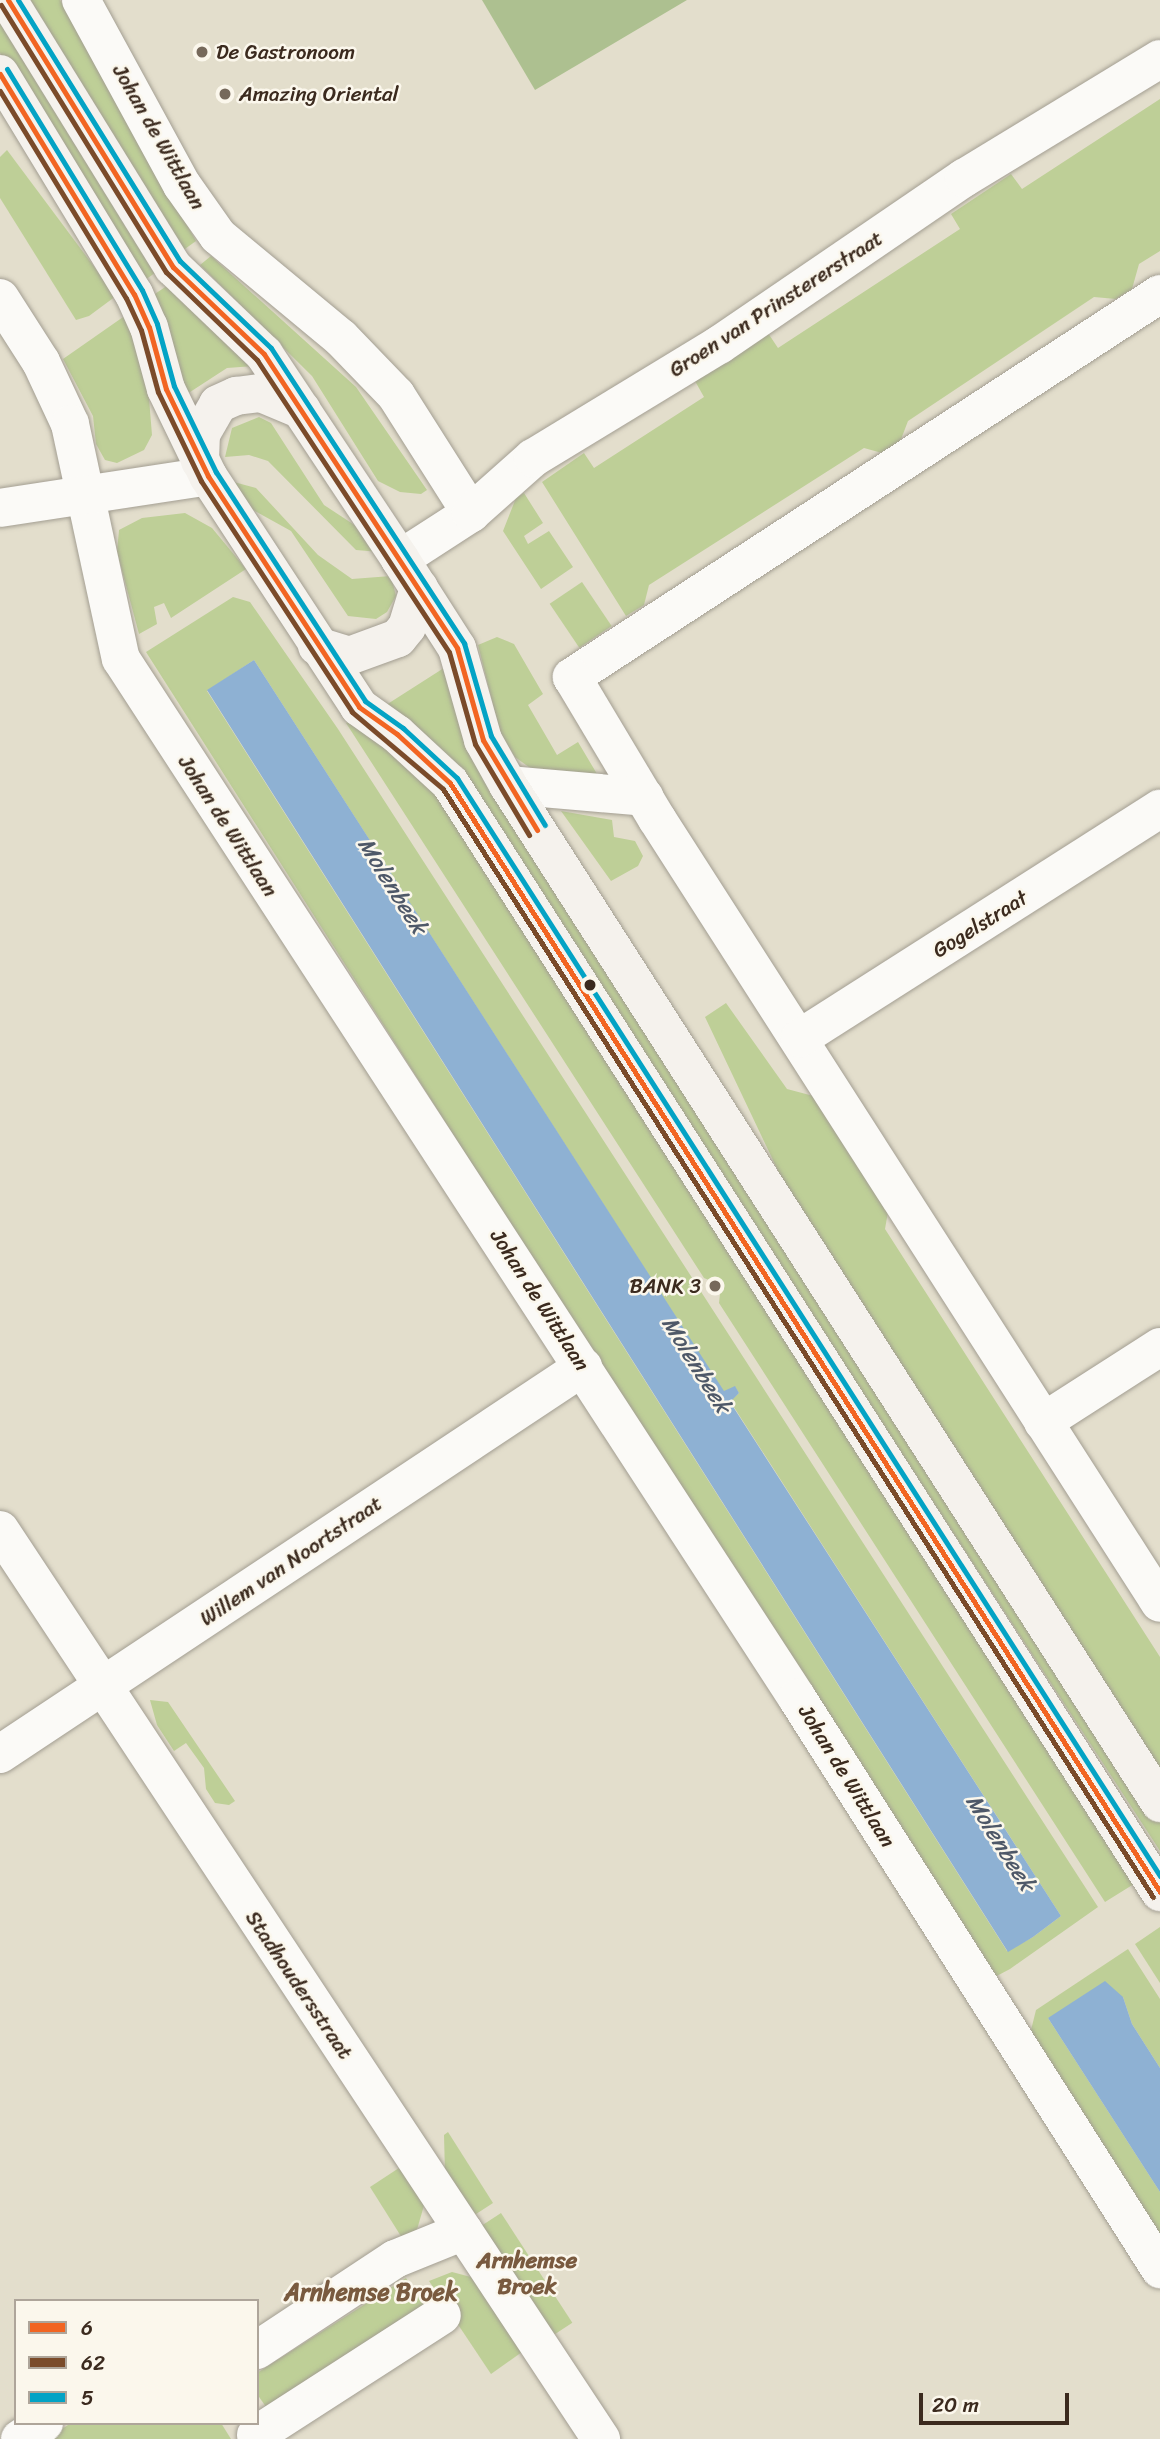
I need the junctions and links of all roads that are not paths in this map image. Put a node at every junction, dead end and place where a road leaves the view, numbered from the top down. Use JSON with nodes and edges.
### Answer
{"nodes":[{"id":1,"x":9,"y":0,"type":"edge"},
{"id":2,"x":81,"y":0,"type":"edge"},
{"id":3,"x":1160,"y":59,"type":"edge"},
{"id":4,"x":0,"y":74,"type":"edge"},
{"id":5,"x":1160,"y":295,"type":"edge"},
{"id":6,"x":0,"y":298,"type":"edge"},
{"id":7,"x":302,"y":410,"type":"junction"},
{"id":8,"x":204,"y":469,"type":"junction"},
{"id":9,"x":84,"y":494,"type":"junction"},
{"id":10,"x":0,"y":508,"type":"edge"},
{"id":11,"x":471,"y":513,"type":"junction"},
{"id":12,"x":410,"y":574,"type":"junction"},
{"id":13,"x":317,"y":646,"type":"junction"},
{"id":14,"x":508,"y":785,"type":"junction"},
{"id":15,"x":644,"y":797,"type":"junction"},
{"id":16,"x":1160,"y":809,"type":"edge"},
{"id":17,"x":800,"y":1038,"type":"junction"},
{"id":18,"x":1160,"y":1347,"type":"edge"},
{"id":19,"x":583,"y":1367,"type":"junction"},
{"id":20,"x":1043,"y":1422,"type":"junction"},
{"id":21,"x":0,"y":1530,"type":"edge"},
{"id":22,"x":1160,"y":1603,"type":"edge"},
{"id":23,"x":102,"y":1688,"type":"junction"},
{"id":24,"x":0,"y":1754,"type":"edge"},
{"id":25,"x":1160,"y":1803,"type":"edge"},
{"id":26,"x":1160,"y":1892,"type":"edge"},
{"id":27,"x":464,"y":2231,"type":"junction"},
{"id":28,"x":1160,"y":2269,"type":"edge"},
{"id":29,"x":442,"y":2315,"type":"dead end"},
{"id":30,"x":259,"y":2349,"type":"edge"},
{"id":31,"x":41,"y":2425,"type":"edge"},
{"id":32,"x":255,"y":2432,"type":"edge"},
{"id":33,"x":20,"y":2439,"type":"edge"},
{"id":34,"x":601,"y":2439,"type":"edge"}],
"edges":[{"from":1,"to":7,"type":"main road"},
{"from":2,"to":11,"type":"street","name":"Johan de Wittlaan"},
{"from":3,"to":11,"type":"street","name":"Groen van Prinstererstraat"},
{"from":4,"to":8,"type":"main road"},
{"from":5,"to":15,"type":"street"},
{"from":6,"to":9,"type":"street","name":"Johan de Wittlaan"},
{"from":7,"to":8,"type":"main road"},
{"from":7,"to":12,"type":"main road"},
{"from":8,"to":9,"type":"street"},
{"from":8,"to":13,"type":"main road"},
{"from":9,"to":10,"type":"street"},
{"from":9,"to":19,"type":"street","name":"Johan de Wittlaan"},
{"from":11,"to":12,"type":"street","name":"Groen van Prinstererstraat"},
{"from":12,"to":13,"type":"main road"},
{"from":12,"to":14,"type":"main road"},
{"from":13,"to":26,"type":"main road"},
{"from":14,"to":15,"type":"street"},
{"from":14,"to":25,"type":"main road"},
{"from":15,"to":17,"type":"street"},
{"from":16,"to":17,"type":"street","name":"Gogelstraat"},
{"from":17,"to":20,"type":"street"},
{"from":18,"to":20,"type":"street"},
{"from":19,"to":23,"type":"street","name":"Willem van Noortstraat"},
{"from":19,"to":28,"type":"street","name":"Johan de Wittlaan"},
{"from":20,"to":22,"type":"street"},
{"from":21,"to":23,"type":"street","name":"Stadhoudersstraat"},
{"from":23,"to":24,"type":"street","name":"Willem van Noortstraat"},
{"from":23,"to":27,"type":"street","name":"Stadhoudersstraat"},
{"from":27,"to":30,"type":"street"},
{"from":27,"to":34,"type":"street","name":"Stadhoudersstraat"},
{"from":29,"to":32,"type":"street"},
{"from":31,"to":33,"type":"street"}]}
